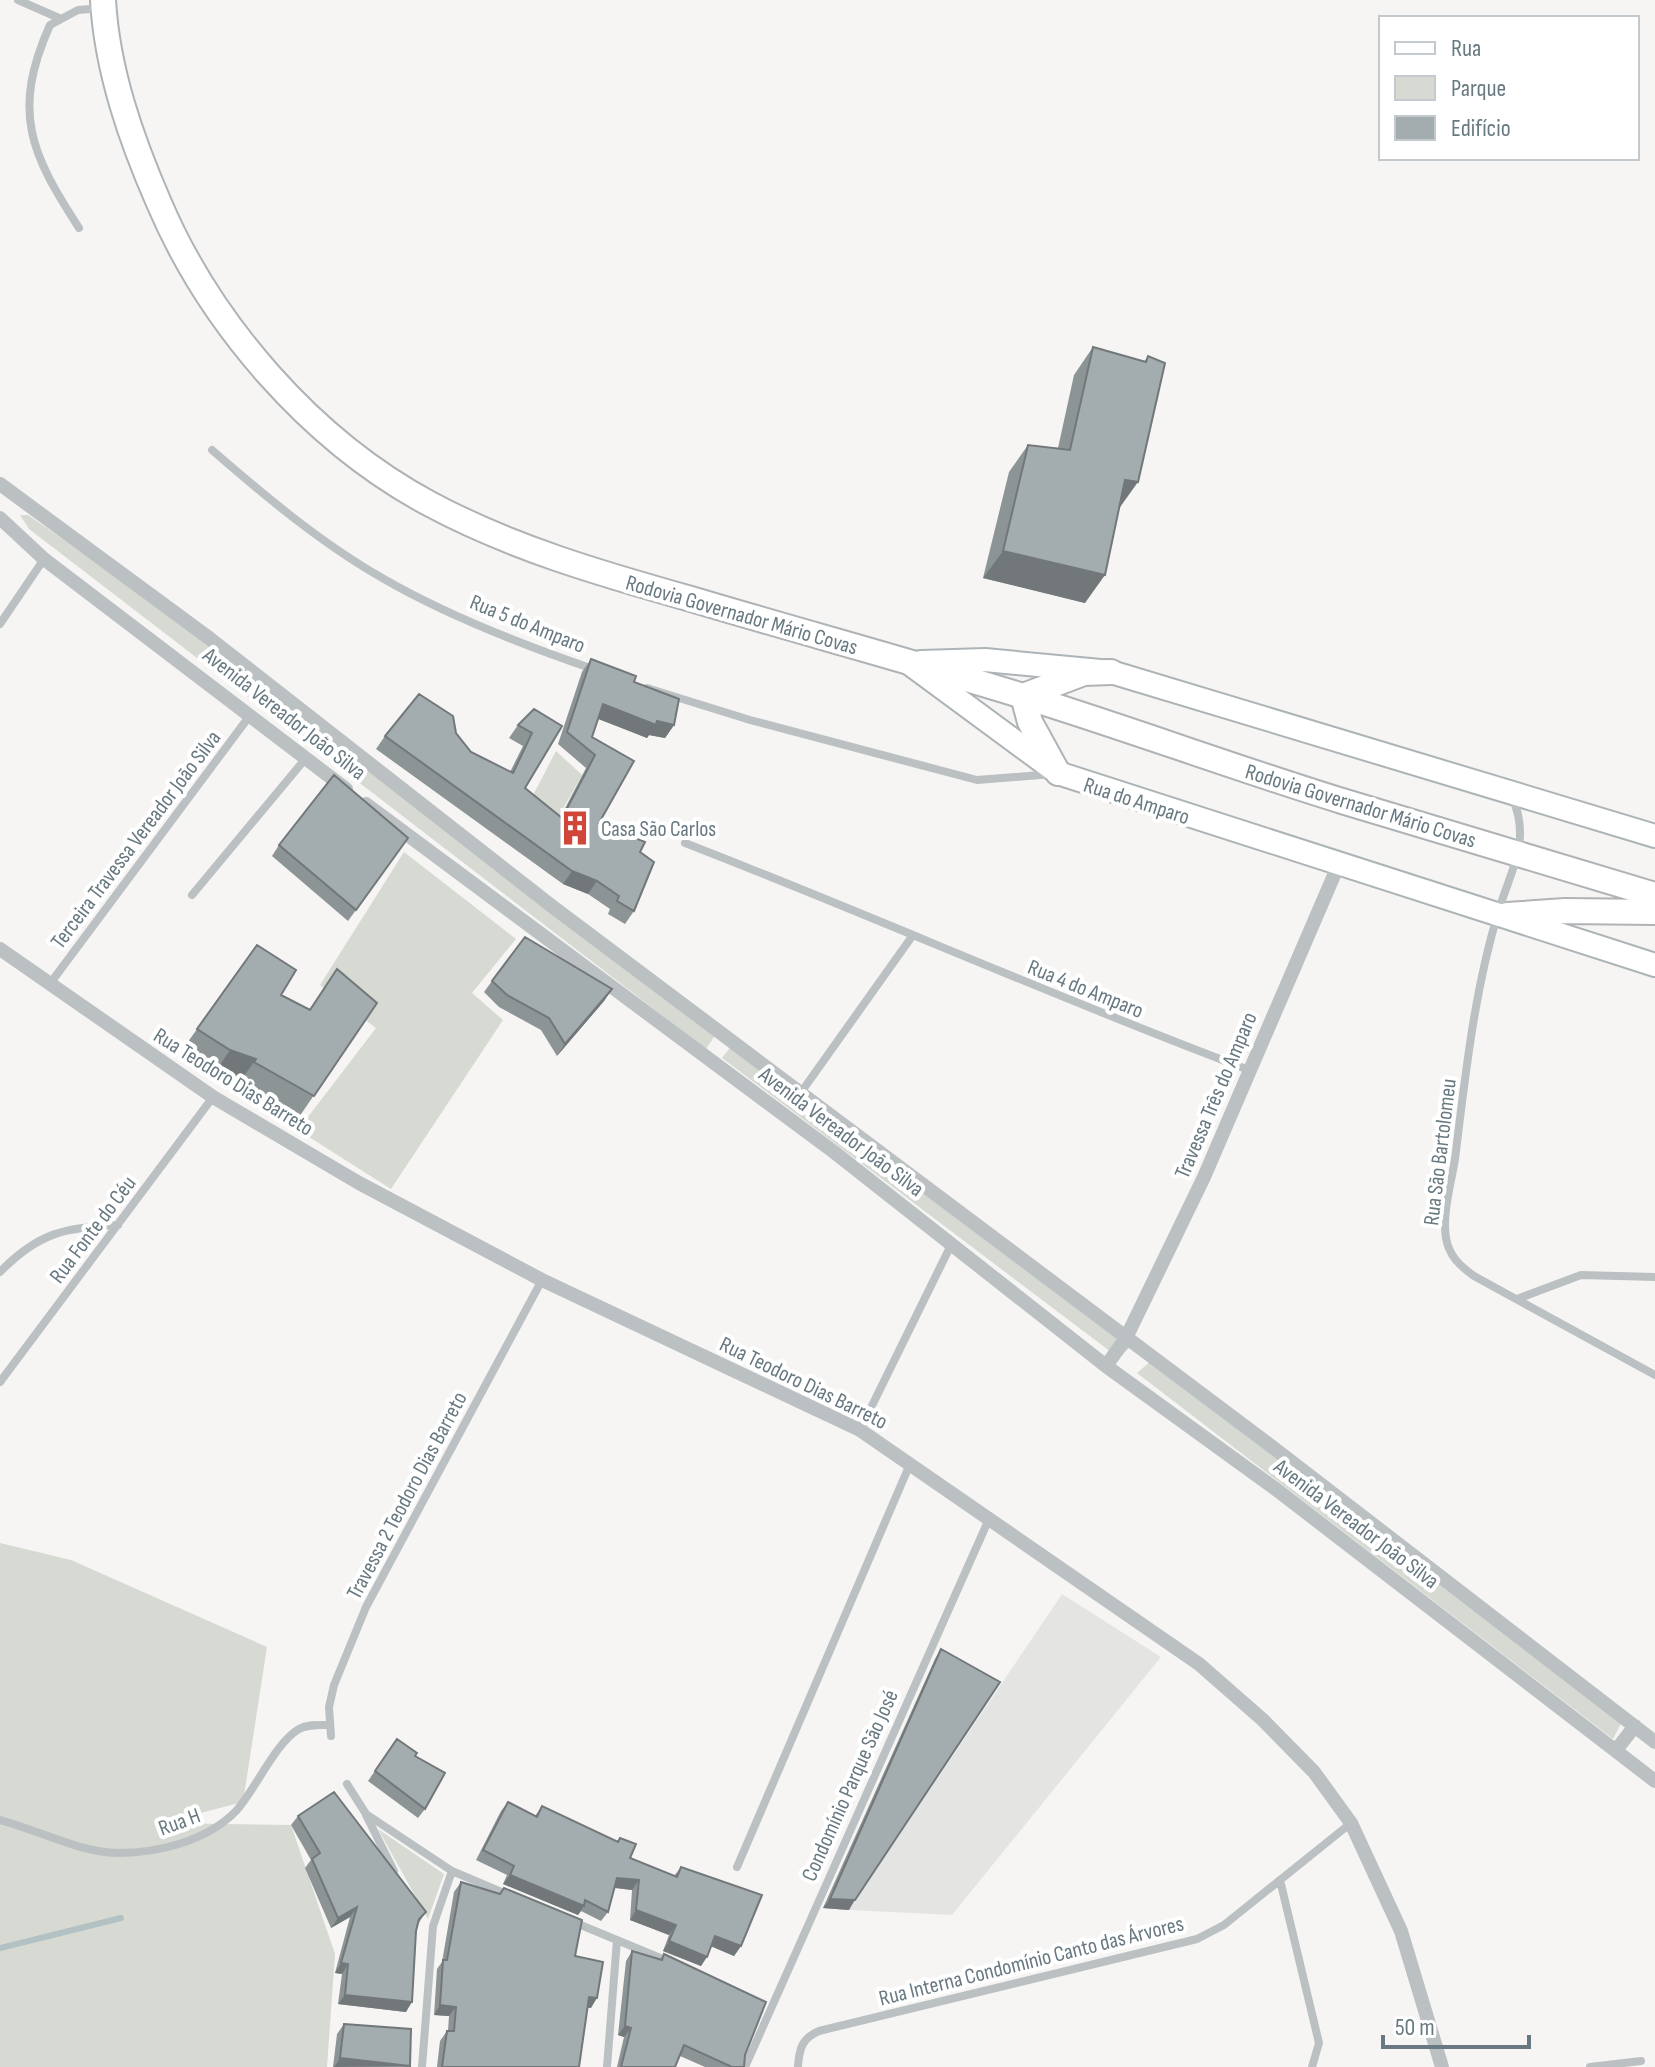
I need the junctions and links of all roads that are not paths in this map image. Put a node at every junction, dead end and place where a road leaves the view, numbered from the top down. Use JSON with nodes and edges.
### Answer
{"nodes":[{"id":1,"x":18,"y":0,"type":"edge"},
{"id":2,"x":103,"y":4,"type":"edge"},
{"id":3,"x":59,"y":18,"type":"junction"},
{"id":4,"x":79,"y":228,"type":"dead end"},
{"id":5,"x":212,"y":450,"type":"dead end"},
{"id":6,"x":0,"y":484,"type":"edge"},
{"id":7,"x":0,"y":518,"type":"edge"},
{"id":8,"x":44,"y":559,"type":"junction"},
{"id":9,"x":0,"y":624,"type":"edge"},
{"id":10,"x":908,"y":663,"type":"junction"},
{"id":11,"x":1111,"y":672,"type":"junction"},
{"id":12,"x":610,"y":675,"type":"edge"},
{"id":13,"x":637,"y":684,"type":"edge"},
{"id":14,"x":1023,"y":696,"type":"junction"},
{"id":15,"x":251,"y":713,"type":"junction"},
{"id":16,"x":306,"y":758,"type":"junction"},
{"id":17,"x":1058,"y":773,"type":"junction"},
{"id":18,"x":1509,"y":789,"type":"junction"},
{"id":19,"x":1655,"y":836,"type":"edge"},
{"id":20,"x":685,"y":843,"type":"dead end"},
{"id":21,"x":1521,"y":854,"type":"junction"},
{"id":22,"x":1338,"y":866,"type":"junction"},
{"id":23,"x":192,"y":895,"type":"dead end"},
{"id":24,"x":1655,"y":895,"type":"edge"},
{"id":25,"x":1655,"y":912,"type":"edge"},
{"id":26,"x":1502,"y":914,"type":"junction"},
{"id":27,"x":913,"y":935,"type":"junction"},
{"id":28,"x":0,"y":949,"type":"edge"},
{"id":29,"x":1655,"y":965,"type":"edge"},
{"id":30,"x":48,"y":986,"type":"junction"},
{"id":31,"x":737,"y":1043,"type":"junction"},
{"id":32,"x":721,"y":1067,"type":"junction"},
{"id":33,"x":1249,"y":1070,"type":"junction"},
{"id":34,"x":802,"y":1091,"type":"junction"},
{"id":35,"x":213,"y":1097,"type":"junction"},
{"id":36,"x":956,"y":1208,"type":"junction"},
{"id":37,"x":118,"y":1225,"type":"junction"},
{"id":38,"x":939,"y":1232,"type":"junction"},
{"id":39,"x":953,"y":1243,"type":"junction"},
{"id":40,"x":0,"y":1272,"type":"edge"},
{"id":41,"x":1655,"y":1277,"type":"edge"},
{"id":42,"x":542,"y":1280,"type":"junction"},
{"id":43,"x":1517,"y":1299,"type":"junction"},
{"id":44,"x":1126,"y":1338,"type":"junction"},
{"id":45,"x":1106,"y":1366,"type":"junction"},
{"id":46,"x":1655,"y":1375,"type":"edge"},
{"id":47,"x":0,"y":1382,"type":"edge"},
{"id":48,"x":860,"y":1430,"type":"junction"},
{"id":49,"x":911,"y":1463,"type":"junction"},
{"id":50,"x":989,"y":1519,"type":"junction"},
{"id":51,"x":329,"y":1725,"type":"junction"},
{"id":52,"x":1635,"y":1726,"type":"junction"},
{"id":53,"x":331,"y":1736,"type":"dead end"},
{"id":54,"x":1655,"y":1742,"type":"edge"},
{"id":55,"x":1616,"y":1750,"type":"junction"},
{"id":56,"x":1655,"y":1781,"type":"edge"},
{"id":57,"x":347,"y":1784,"type":"dead end"},
{"id":58,"x":366,"y":1814,"type":"junction"},
{"id":59,"x":0,"y":1820,"type":"edge"},
{"id":60,"x":1351,"y":1823,"type":"junction"},
{"id":61,"x":737,"y":1867,"type":"dead end"},
{"id":62,"x":452,"y":1871,"type":"junction"},
{"id":63,"x":398,"y":1877,"type":"edge"},
{"id":64,"x":1280,"y":1880,"type":"junction"},
{"id":65,"x":520,"y":1900,"type":"edge"},
{"id":66,"x":562,"y":1917,"type":"edge"},
{"id":67,"x":617,"y":1940,"type":"junction"},
{"id":68,"x":674,"y":1963,"type":"edge"},
{"id":69,"x":758,"y":1998,"type":"edge"},
{"id":70,"x":773,"y":2004,"type":"junction"},
{"id":71,"x":1641,"y":2061,"type":"dead end"},
{"id":72,"x":422,"y":2067,"type":"edge"},
{"id":73,"x":607,"y":2067,"type":"edge"},
{"id":74,"x":745,"y":2067,"type":"edge"},
{"id":75,"x":798,"y":2067,"type":"edge"},
{"id":76,"x":1312,"y":2067,"type":"edge"},
{"id":77,"x":1442,"y":2067,"type":"edge"},
{"id":78,"x":1590,"y":2067,"type":"edge"}],
"edges":[{"from":1,"to":3,"type":"street"},
{"from":2,"to":3,"type":"street"},
{"from":2,"to":10,"type":"highway","name":"Rodovia Governador Mário Covas"},
{"from":3,"to":4,"type":"street"},
{"from":5,"to":12,"type":"street","name":"Rua 5 do Amparo"},
{"from":6,"to":31,"type":"street","name":"Avenida Vereador João Silva"},
{"from":7,"to":8,"type":"street","name":"Avenida Vereador João Silva"},
{"from":8,"to":9,"type":"street"},
{"from":8,"to":15,"type":"street","name":"Avenida Vereador João Silva"},
{"from":10,"to":11,"type":"main road"},
{"from":10,"to":14,"type":"highway","name":"Rodovia Governador Mário Covas"},
{"from":10,"to":17,"type":"main road","name":"Rua do Amparo"},
{"from":11,"to":14,"type":"highway"},
{"from":11,"to":18,"type":"main road"},
{"from":13,"to":17,"type":"street"},
{"from":14,"to":17,"type":"highway"},
{"from":14,"to":21,"type":"highway","name":"Rodovia Governador Mário Covas"},
{"from":15,"to":16,"type":"street","name":"Avenida Vereador João Silva"},
{"from":15,"to":30,"type":"street","name":"Terceira Travessa Vereador João Silva"},
{"from":16,"to":23,"type":"street"},
{"from":16,"to":32,"type":"street","name":"Avenida Vereador João Silva"},
{"from":17,"to":22,"type":"main road","name":"Rua do Amparo"},
{"from":18,"to":19,"type":"main road"},
{"from":18,"to":21,"type":"street"},
{"from":20,"to":27,"type":"street","name":"Rua 4 do Amparo"},
{"from":21,"to":24,"type":"highway","name":"Rodovia Governador Mário Covas"},
{"from":21,"to":26,"type":"street","name":"Rua São Bartolomeu"},
{"from":22,"to":26,"type":"main road","name":"Rua do Amparo"},
{"from":22,"to":33,"type":"street","name":"Travessa Três do Amparo"},
{"from":25,"to":26,"type":"highway"},
{"from":26,"to":29,"type":"main road","name":"Rua do Amparo"},
{"from":26,"to":43,"type":"street","name":"Rua São Bartolomeu"},
{"from":27,"to":33,"type":"street","name":"Rua 4 do Amparo"},
{"from":27,"to":34,"type":"street"},
{"from":28,"to":30,"type":"street","name":"Rua Teodoro Dias Barreto"},
{"from":30,"to":35,"type":"street","name":"Rua Teodoro Dias Barreto"},
{"from":31,"to":32,"type":"street"},
{"from":31,"to":34,"type":"street","name":"Avenida Vereador João Silva"},
{"from":32,"to":38,"type":"street","name":"Avenida Vereador João Silva"},
{"from":33,"to":44,"type":"street","name":"Travessa Três do Amparo"},
{"from":34,"to":36,"type":"street","name":"Avenida Vereador João Silva"},
{"from":35,"to":37,"type":"street","name":"Rua Fonte do Céu"},
{"from":35,"to":42,"type":"street","name":"Rua Teodoro Dias Barreto"},
{"from":36,"to":38,"type":"street"},
{"from":36,"to":44,"type":"street","name":"Avenida Vereador João Silva"},
{"from":37,"to":40,"type":"street"},
{"from":37,"to":47,"type":"street","name":"Rua Fonte do Céu"},
{"from":38,"to":39,"type":"street","name":"Avenida Vereador João Silva"},
{"from":39,"to":45,"type":"street","name":"Avenida Vereador João Silva"},
{"from":39,"to":48,"type":"street"},
{"from":41,"to":43,"type":"street"},
{"from":42,"to":48,"type":"street","name":"Rua Teodoro Dias Barreto"},
{"from":42,"to":51,"type":"street","name":"Travessa 2 Teodoro Dias Barreto"},
{"from":43,"to":46,"type":"street","name":"Rua São Bartolomeu"},
{"from":44,"to":45,"type":"street","name":"Travessa Três do Amparo"},
{"from":44,"to":52,"type":"street","name":"Avenida Vereador João Silva"},
{"from":45,"to":55,"type":"street","name":"Avenida Vereador João Silva"},
{"from":48,"to":49,"type":"street","name":"Rua Teodoro Dias Barreto"},
{"from":49,"to":50,"type":"street","name":"Rua Teodoro Dias Barreto"},
{"from":49,"to":61,"type":"street"},
{"from":50,"to":60,"type":"street","name":"Rua Teodoro Dias Barreto"},
{"from":50,"to":70,"type":"street","name":"Condomínio Parque São José"},
{"from":51,"to":53,"type":"street","name":"Travessa 2 Teodoro Dias Barreto"},
{"from":51,"to":59,"type":"street","name":"Rua H"},
{"from":52,"to":54,"type":"street","name":"Avenida Vereador João Silva"},
{"from":52,"to":55,"type":"street"},
{"from":55,"to":56,"type":"street","name":"Avenida Vereador João Silva"},
{"from":57,"to":58,"type":"street"},
{"from":58,"to":62,"type":"street"},
{"from":58,"to":63,"type":"street"},
{"from":60,"to":64,"type":"street","name":"Rua Interna Condomínio Canto das Árvores"},
{"from":60,"to":77,"type":"street","name":"Rua Teodoro Dias Barreto"},
{"from":62,"to":65,"type":"street"},
{"from":62,"to":72,"type":"street"},
{"from":64,"to":75,"type":"street","name":"Rua Interna Condomínio Canto das Árvores"},
{"from":64,"to":76,"type":"street"},
{"from":66,"to":67,"type":"street"},
{"from":67,"to":68,"type":"street"},
{"from":67,"to":73,"type":"street"},
{"from":69,"to":70,"type":"street"},
{"from":70,"to":74,"type":"street","name":"Condomínio Parque São José"},
{"from":71,"to":78,"type":"street"}]}
